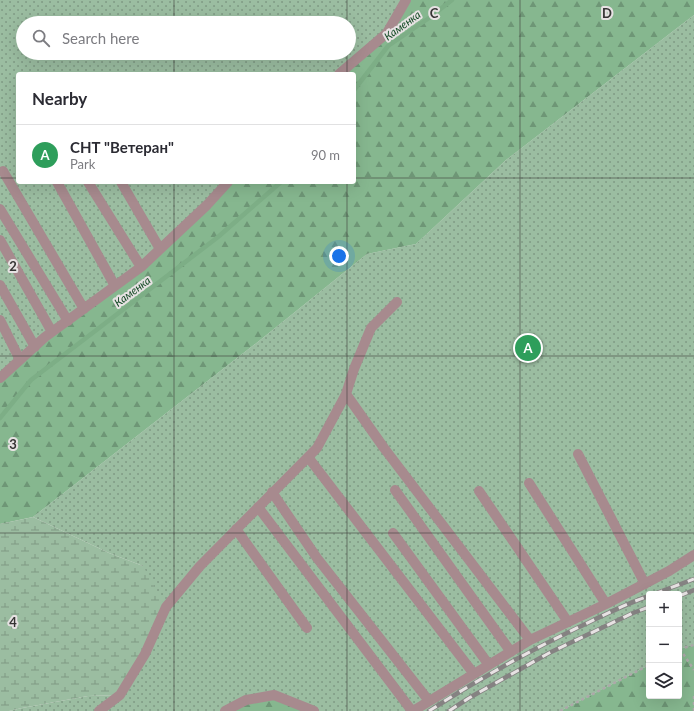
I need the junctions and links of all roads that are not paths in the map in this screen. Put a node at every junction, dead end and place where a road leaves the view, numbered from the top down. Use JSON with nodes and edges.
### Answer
{"nodes":[{"id":1,"x":406,"y":0,"type":"edge"},
{"id":2,"x":356,"y":60,"type":"edge"},
{"id":3,"x":356,"y":60,"type":"edge"},
{"id":4,"x":341,"y":72,"type":"edge"},
{"id":5,"x":3,"y":171,"type":"dead end"},
{"id":6,"x":58,"y":184,"type":"edge"},
{"id":7,"x":89,"y":184,"type":"edge"},
{"id":8,"x":122,"y":184,"type":"edge"},
{"id":9,"x":226,"y":184,"type":"edge"},
{"id":10,"x":0,"y":208,"type":"edge"},
{"id":11,"x":0,"y":240,"type":"edge"},
{"id":12,"x":160,"y":249,"type":"junction"},
{"id":13,"x":141,"y":267,"type":"junction"},
{"id":14,"x":0,"y":285,"type":"edge"},
{"id":15,"x":115,"y":286,"type":"junction"},
{"id":16,"x":397,"y":302,"type":"dead end"},
{"id":17,"x":84,"y":309,"type":"junction"},
{"id":18,"x":0,"y":320,"type":"edge"},
{"id":19,"x":68,"y":320,"type":"junction"},
{"id":20,"x":52,"y":332,"type":"junction"},
{"id":21,"x":35,"y":347,"type":"junction"},
{"id":22,"x":20,"y":360,"type":"junction"},
{"id":23,"x":0,"y":378,"type":"edge"},
{"id":24,"x":346,"y":394,"type":"junction"},
{"id":25,"x":578,"y":454,"type":"dead end"},
{"id":26,"x":308,"y":456,"type":"junction"},
{"id":27,"x":529,"y":483,"type":"dead end"},
{"id":28,"x":395,"y":490,"type":"dead end"},
{"id":29,"x":479,"y":491,"type":"dead end"},
{"id":30,"x":272,"y":492,"type":"junction"},
{"id":31,"x":258,"y":507,"type":"junction"},
{"id":32,"x":236,"y":530,"type":"junction"},
{"id":33,"x":393,"y":533,"type":"dead end"},
{"id":34,"x":694,"y":555,"type":"edge"},
{"id":35,"x":645,"y":584,"type":"junction"},
{"id":36,"x":606,"y":604,"type":"junction"},
{"id":37,"x":568,"y":622,"type":"junction"},
{"id":38,"x":307,"y":628,"type":"dead end"},
{"id":39,"x":530,"y":640,"type":"junction"},
{"id":40,"x":511,"y":652,"type":"junction"},
{"id":41,"x":489,"y":665,"type":"junction"},
{"id":42,"x":474,"y":674,"type":"junction"},
{"id":43,"x":429,"y":701,"type":"junction"},
{"id":44,"x":99,"y":711,"type":"edge"},
{"id":45,"x":225,"y":711,"type":"edge"},
{"id":46,"x":314,"y":711,"type":"edge"},
{"id":47,"x":412,"y":711,"type":"edge"}],
"edges":[{"from":1,"to":3,"type":"lane"},
{"from":2,"to":4,"type":"lane"},
{"from":5,"to":17,"type":"lane"},
{"from":6,"to":15,"type":"lane"},
{"from":7,"to":13,"type":"lane"},
{"from":8,"to":12,"type":"lane"},
{"from":9,"to":12,"type":"lane"},
{"from":10,"to":19,"type":"lane"},
{"from":11,"to":20,"type":"lane"},
{"from":12,"to":13,"type":"lane"},
{"from":13,"to":15,"type":"lane"},
{"from":14,"to":21,"type":"lane"},
{"from":15,"to":17,"type":"lane"},
{"from":16,"to":24,"type":"lane"},
{"from":17,"to":19,"type":"lane"},
{"from":18,"to":22,"type":"lane"},
{"from":19,"to":20,"type":"lane"},
{"from":20,"to":21,"type":"lane"},
{"from":21,"to":22,"type":"lane"},
{"from":22,"to":23,"type":"lane"},
{"from":24,"to":26,"type":"lane"},
{"from":24,"to":39,"type":"lane"},
{"from":25,"to":35,"type":"lane"},
{"from":26,"to":30,"type":"lane"},
{"from":26,"to":42,"type":"lane"},
{"from":27,"to":36,"type":"lane"},
{"from":28,"to":40,"type":"lane"},
{"from":29,"to":37,"type":"lane"},
{"from":30,"to":31,"type":"lane"},
{"from":30,"to":43,"type":"lane"},
{"from":31,"to":32,"type":"lane"},
{"from":31,"to":47,"type":"lane"},
{"from":32,"to":38,"type":"lane"},
{"from":32,"to":44,"type":"lane"},
{"from":33,"to":41,"type":"lane"},
{"from":34,"to":35,"type":"lane"},
{"from":35,"to":36,"type":"lane"},
{"from":36,"to":37,"type":"lane"},
{"from":37,"to":39,"type":"lane"},
{"from":39,"to":40,"type":"lane"},
{"from":40,"to":41,"type":"lane"},
{"from":41,"to":42,"type":"lane"},
{"from":42,"to":43,"type":"lane"},
{"from":43,"to":47,"type":"lane"},
{"from":45,"to":46,"type":"lane"}]}
